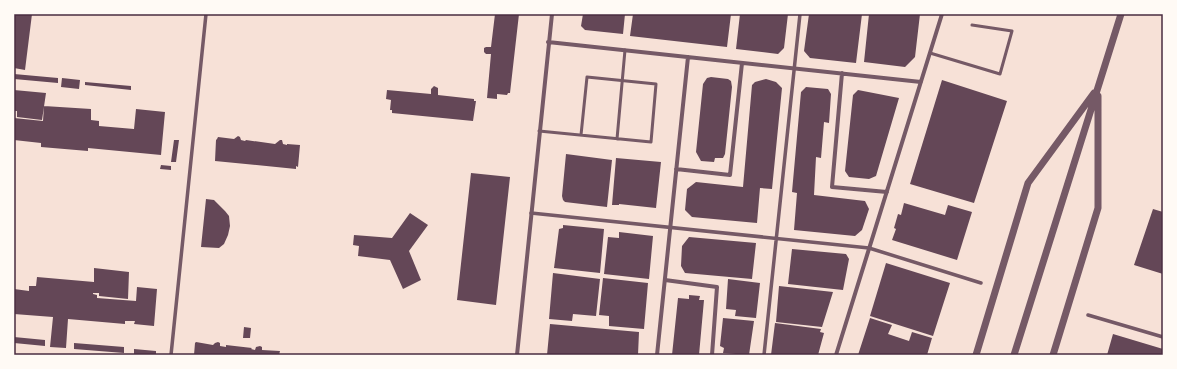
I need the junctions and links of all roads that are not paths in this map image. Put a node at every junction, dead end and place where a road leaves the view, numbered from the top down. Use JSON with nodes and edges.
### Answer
{"nodes":[{"id":1,"x":206,"y":14,"type":"edge"},
{"id":2,"x":552,"y":14,"type":"edge"},
{"id":3,"x":800,"y":14,"type":"edge"},
{"id":4,"x":942,"y":14,"type":"edge"},
{"id":5,"x":1121,"y":14,"type":"edge"},
{"id":6,"x":972,"y":25,"type":"dead end"},
{"id":7,"x":548,"y":42,"type":"junction"},
{"id":8,"x":625,"y":50,"type":"junction"},
{"id":9,"x":930,"y":53,"type":"junction"},
{"id":10,"x":688,"y":57,"type":"junction"},
{"id":11,"x":742,"y":63,"type":"junction"},
{"id":12,"x":794,"y":68,"type":"junction"},
{"id":13,"x":842,"y":74,"type":"junction"},
{"id":14,"x":622,"y":81,"type":"junction"},
{"id":15,"x":921,"y":82,"type":"junction"},
{"id":16,"x":1098,"y":88,"type":"junction"},
{"id":17,"x":539,"y":131,"type":"junction"},
{"id":18,"x":580,"y":135,"type":"junction"},
{"id":19,"x":617,"y":139,"type":"junction"},
{"id":20,"x":676,"y":169,"type":"junction"},
{"id":21,"x":887,"y":192,"type":"junction"},
{"id":22,"x":531,"y":213,"type":"junction"},
{"id":23,"x":670,"y":227,"type":"junction"},
{"id":24,"x":776,"y":239,"type":"junction"},
{"id":25,"x":869,"y":248,"type":"junction"},
{"id":26,"x":665,"y":280,"type":"junction"},
{"id":27,"x":981,"y":283,"type":"dead end"},
{"id":28,"x":1088,"y":315,"type":"dead end"},
{"id":29,"x":1163,"y":337,"type":"edge"},
{"id":30,"x":171,"y":355,"type":"edge"},
{"id":31,"x":517,"y":355,"type":"edge"},
{"id":32,"x":657,"y":355,"type":"edge"},
{"id":33,"x":712,"y":355,"type":"edge"},
{"id":34,"x":764,"y":355,"type":"edge"},
{"id":35,"x":836,"y":355,"type":"edge"},
{"id":36,"x":976,"y":355,"type":"edge"},
{"id":37,"x":1014,"y":355,"type":"edge"},
{"id":38,"x":1053,"y":355,"type":"edge"}],
"edges":[{"from":1,"to":30,"type":"street"},
{"from":2,"to":7,"type":"street"},
{"from":3,"to":12,"type":"street"},
{"from":4,"to":9,"type":"street"},
{"from":5,"to":16,"type":"street"},
{"from":6,"to":9,"type":"lane"},
{"from":7,"to":8,"type":"street"},
{"from":7,"to":17,"type":"street"},
{"from":8,"to":10,"type":"street"},
{"from":8,"to":14,"type":"lane"},
{"from":9,"to":15,"type":"street"},
{"from":10,"to":11,"type":"street"},
{"from":10,"to":20,"type":"street"},
{"from":11,"to":12,"type":"street"},
{"from":11,"to":20,"type":"street"},
{"from":12,"to":13,"type":"street"},
{"from":12,"to":24,"type":"street"},
{"from":13,"to":15,"type":"street"},
{"from":13,"to":21,"type":"street"},
{"from":14,"to":18,"type":"lane"},
{"from":14,"to":19,"type":"lane"},
{"from":14,"to":19,"type":"lane"},
{"from":15,"to":21,"type":"street"},
{"from":16,"to":36,"type":"street"},
{"from":16,"to":37,"type":"street"},
{"from":16,"to":38,"type":"street"},
{"from":17,"to":18,"type":"lane"},
{"from":17,"to":22,"type":"street"},
{"from":18,"to":19,"type":"lane"},
{"from":20,"to":23,"type":"street"},
{"from":21,"to":25,"type":"street"},
{"from":22,"to":23,"type":"street"},
{"from":22,"to":31,"type":"street"},
{"from":23,"to":24,"type":"street"},
{"from":23,"to":26,"type":"street"},
{"from":24,"to":25,"type":"street"},
{"from":24,"to":34,"type":"street"},
{"from":25,"to":27,"type":"street"},
{"from":25,"to":35,"type":"street"},
{"from":26,"to":32,"type":"street"},
{"from":26,"to":33,"type":"street"},
{"from":28,"to":29,"type":"street"}]}
